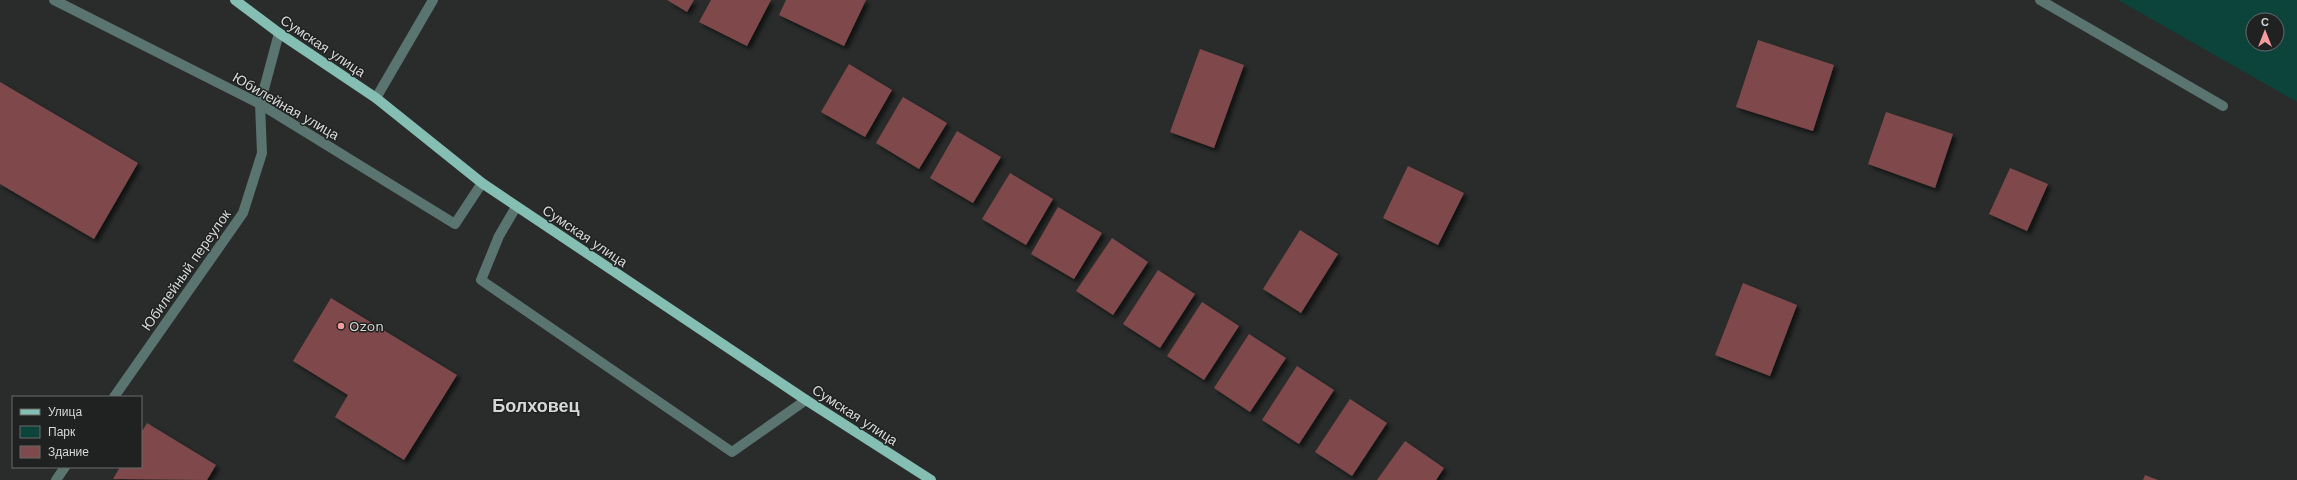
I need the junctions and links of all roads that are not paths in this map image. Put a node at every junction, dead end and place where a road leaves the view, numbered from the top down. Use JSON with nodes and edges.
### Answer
{"nodes":[{"id":1,"x":54,"y":0,"type":"edge"},
{"id":2,"x":235,"y":0,"type":"edge"},
{"id":3,"x":433,"y":0,"type":"edge"},
{"id":4,"x":2040,"y":0,"type":"edge"},
{"id":5,"x":278,"y":33,"type":"junction"},
{"id":6,"x":376,"y":98,"type":"junction"},
{"id":7,"x":260,"y":104,"type":"junction"},
{"id":8,"x":2223,"y":106,"type":"dead end"},
{"id":9,"x":482,"y":183,"type":"junction"},
{"id":10,"x":516,"y":207,"type":"junction"},
{"id":11,"x":115,"y":396,"type":"edge"},
{"id":12,"x":806,"y":400,"type":"junction"},
{"id":13,"x":64,"y":468,"type":"edge"},
{"id":14,"x":56,"y":480,"type":"edge"},
{"id":15,"x":931,"y":480,"type":"edge"}],
"edges":[{"from":1,"to":7,"type":"street","name":"Юбилейная улица"},
{"from":2,"to":5,"type":"main road","name":"Сумская улица"},
{"from":3,"to":6,"type":"street"},
{"from":4,"to":8,"type":"street"},
{"from":5,"to":6,"type":"main road","name":"Сумская улица"},
{"from":5,"to":7,"type":"street","name":"Юбилейный переулок"},
{"from":6,"to":9,"type":"main road","name":"Сумская улица"},
{"from":7,"to":9,"type":"street","name":"Юбилейная улица"},
{"from":7,"to":11,"type":"street","name":"Юбилейный переулок"},
{"from":9,"to":10,"type":"main road","name":"Сумская улица"},
{"from":10,"to":12,"type":"main road","name":"Сумская улица"},
{"from":10,"to":12,"type":"street"},
{"from":12,"to":15,"type":"main road","name":"Сумская улица"},
{"from":13,"to":14,"type":"street"}]}
